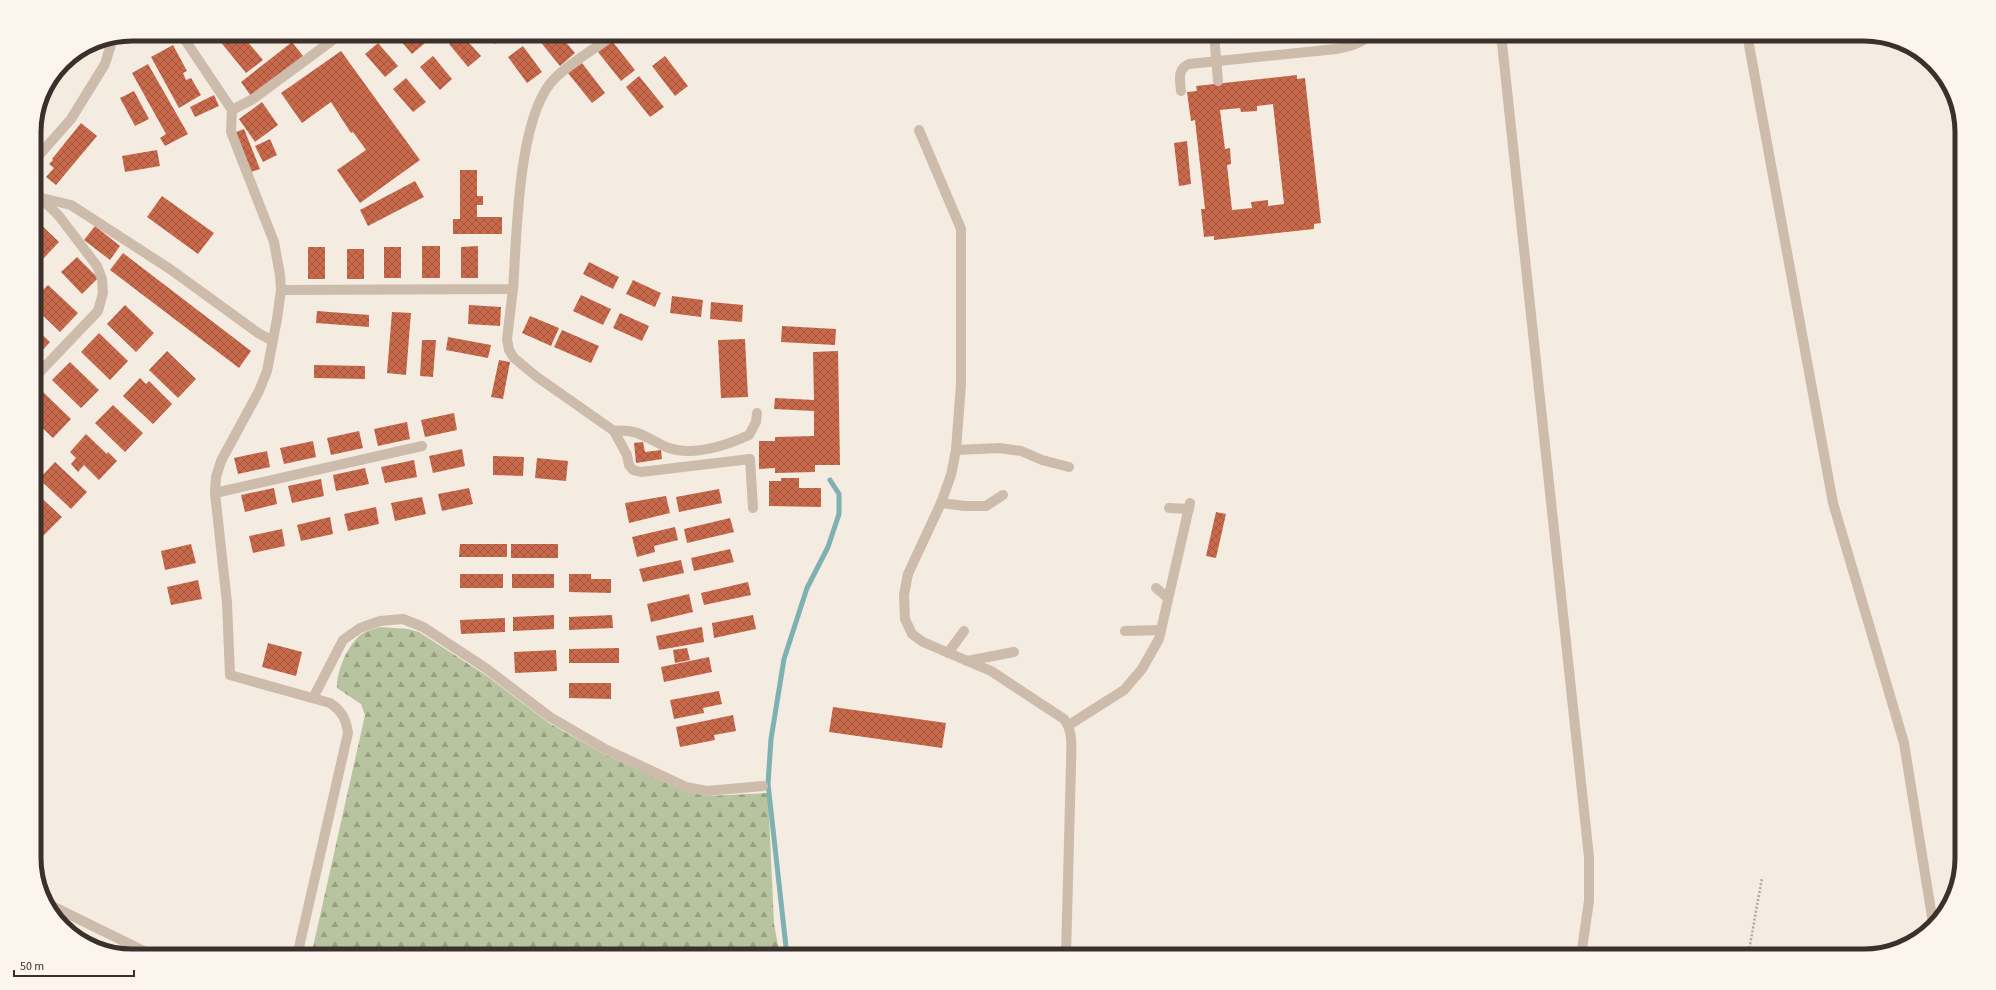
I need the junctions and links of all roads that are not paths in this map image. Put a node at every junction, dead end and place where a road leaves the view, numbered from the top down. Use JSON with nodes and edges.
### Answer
{"nodes":[{"id":1,"x":186,"y":41,"type":"edge"},
{"id":2,"x":331,"y":41,"type":"edge"},
{"id":3,"x":605,"y":41,"type":"edge"},
{"id":4,"x":1215,"y":41,"type":"edge"},
{"id":5,"x":1362,"y":41,"type":"edge"},
{"id":6,"x":1502,"y":41,"type":"edge"},
{"id":7,"x":1748,"y":41,"type":"edge"},
{"id":8,"x":111,"y":44,"type":"edge"},
{"id":9,"x":1216,"y":61,"type":"junction"},
{"id":10,"x":1218,"y":80,"type":"dead end"},
{"id":11,"x":1181,"y":91,"type":"dead end"},
{"id":12,"x":232,"y":110,"type":"junction"},
{"id":13,"x":919,"y":130,"type":"dead end"},
{"id":14,"x":41,"y":153,"type":"edge"},
{"id":15,"x":42,"y":198,"type":"joint"},
{"id":16,"x":513,"y":289,"type":"junction"},
{"id":17,"x":281,"y":290,"type":"junction"},
{"id":18,"x":273,"y":341,"type":"junction"},
{"id":19,"x":41,"y":371,"type":"edge"},
{"id":20,"x":757,"y":413,"type":"dead end"},
{"id":21,"x":614,"y":431,"type":"junction"},
{"id":22,"x":422,"y":446,"type":"dead end"},
{"id":23,"x":956,"y":450,"type":"junction"},
{"id":24,"x":1069,"y":467,"type":"dead end"},
{"id":25,"x":216,"y":492,"type":"junction"},
{"id":26,"x":1003,"y":495,"type":"dead end"},
{"id":27,"x":941,"y":503,"type":"junction"},
{"id":28,"x":753,"y":508,"type":"dead end"},
{"id":29,"x":1169,"y":508,"type":"dead end"},
{"id":30,"x":1156,"y":588,"type":"dead end"},
{"id":31,"x":1168,"y":598,"type":"junction"},
{"id":32,"x":1161,"y":630,"type":"junction"},
{"id":33,"x":964,"y":631,"type":"dead end"},
{"id":34,"x":1125,"y":631,"type":"dead end"},
{"id":35,"x":1014,"y":652,"type":"dead end"},
{"id":36,"x":948,"y":653,"type":"junction"},
{"id":37,"x":967,"y":661,"type":"junction"},
{"id":38,"x":313,"y":698,"type":"junction"},
{"id":39,"x":1069,"y":725,"type":"junction"},
{"id":40,"x":763,"y":786,"type":"dead end"},
{"id":41,"x":55,"y":908,"type":"edge"},
{"id":42,"x":1932,"y":918,"type":"edge"},
{"id":43,"x":140,"y":949,"type":"edge"},
{"id":44,"x":300,"y":949,"type":"edge"},
{"id":45,"x":1066,"y":949,"type":"edge"},
{"id":46,"x":1582,"y":949,"type":"edge"}],
"edges":[{"from":1,"to":12,"type":"street"},
{"from":2,"to":12,"type":"street"},
{"from":3,"to":16,"type":"street"},
{"from":4,"to":9,"type":"street"},
{"from":5,"to":9,"type":"street"},
{"from":6,"to":46,"type":"street"},
{"from":7,"to":42,"type":"street"},
{"from":8,"to":14,"type":"street"},
{"from":9,"to":10,"type":"street"},
{"from":9,"to":11,"type":"street"},
{"from":12,"to":17,"type":"street"},
{"from":13,"to":23,"type":"street"},
{"from":15,"to":18,"type":"street"},
{"from":15,"to":19,"type":"street"},
{"from":16,"to":17,"type":"street"},
{"from":16,"to":21,"type":"street"},
{"from":17,"to":18,"type":"street"},
{"from":18,"to":25,"type":"street"},
{"from":20,"to":21,"type":"street"},
{"from":21,"to":28,"type":"street"},
{"from":22,"to":25,"type":"street"},
{"from":23,"to":24,"type":"street"},
{"from":23,"to":27,"type":"street"},
{"from":25,"to":38,"type":"street"},
{"from":26,"to":27,"type":"street"},
{"from":27,"to":36,"type":"street"},
{"from":29,"to":31,"type":"street"},
{"from":30,"to":31,"type":"street"},
{"from":31,"to":32,"type":"street"},
{"from":32,"to":34,"type":"street"},
{"from":32,"to":39,"type":"street"},
{"from":33,"to":36,"type":"street"},
{"from":35,"to":37,"type":"street"},
{"from":36,"to":37,"type":"street"},
{"from":37,"to":39,"type":"street"},
{"from":38,"to":40,"type":"street"},
{"from":38,"to":44,"type":"street"},
{"from":39,"to":45,"type":"street"},
{"from":41,"to":43,"type":"street"}]}
